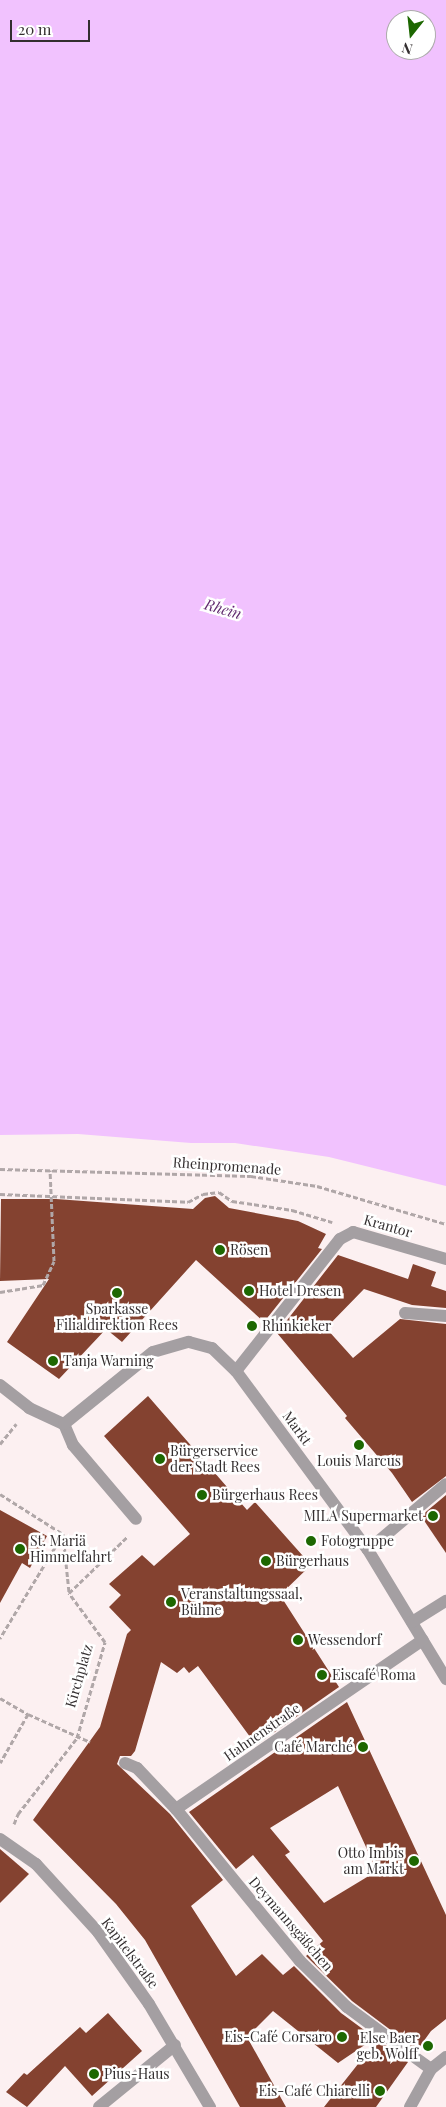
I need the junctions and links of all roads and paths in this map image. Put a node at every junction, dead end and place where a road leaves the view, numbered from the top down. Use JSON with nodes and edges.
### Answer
{"nodes":[{"id":1,"x":0,"y":1169,"type":"edge"},
{"id":2,"x":50,"y":1170,"type":"junction"},
{"id":3,"x":0,"y":1194,"type":"edge"},
{"id":4,"x":50,"y":1196,"type":"junction"},
{"id":5,"x":446,"y":1224,"type":"edge"},
{"id":6,"x":353,"y":1232,"type":"junction"},
{"id":7,"x":446,"y":1259,"type":"edge"},
{"id":8,"x":0,"y":1292,"type":"edge"},
{"id":9,"x":405,"y":1313,"type":"dead end"},
{"id":10,"x":446,"y":1316,"type":"edge"},
{"id":11,"x":236,"y":1371,"type":"junction"},
{"id":12,"x":0,"y":1385,"type":"edge"},
{"id":13,"x":29,"y":1408,"type":"junction"},
{"id":14,"x":64,"y":1424,"type":"junction"},
{"id":15,"x":0,"y":1444,"type":"edge"},
{"id":16,"x":446,"y":1484,"type":"edge"},
{"id":17,"x":0,"y":1494,"type":"edge"},
{"id":18,"x":136,"y":1519,"type":"joint"},
{"id":19,"x":63,"y":1534,"type":"junction"},
{"id":20,"x":368,"y":1550,"type":"junction"},
{"id":21,"x":69,"y":1593,"type":"junction"},
{"id":22,"x":446,"y":1602,"type":"edge"},
{"id":23,"x":412,"y":1622,"type":"junction"},
{"id":24,"x":0,"y":1638,"type":"edge"},
{"id":25,"x":423,"y":1640,"type":"junction"},
{"id":26,"x":446,"y":1679,"type":"edge"},
{"id":27,"x":0,"y":1698,"type":"edge"},
{"id":28,"x":28,"y":1714,"type":"junction"},
{"id":29,"x":77,"y":1738,"type":"junction"},
{"id":30,"x":90,"y":1742,"type":"dead end"},
{"id":31,"x":0,"y":1763,"type":"edge"},
{"id":32,"x":125,"y":1763,"type":"dead end"},
{"id":33,"x":176,"y":1809,"type":"junction"},
{"id":34,"x":4,"y":1841,"type":"edge"},
{"id":35,"x":397,"y":2044,"type":"tunnel mouth"},
{"id":36,"x":175,"y":2045,"type":"junction"},
{"id":37,"x":413,"y":2056,"type":"tunnel mouth"},
{"id":38,"x":446,"y":2057,"type":"edge"},
{"id":39,"x":431,"y":2070,"type":"junction"},
{"id":40,"x":99,"y":2107,"type":"edge"},
{"id":41,"x":210,"y":2107,"type":"edge"},
{"id":42,"x":410,"y":2107,"type":"edge"}],
"edges":[{"from":1,"to":2,"type":"path","name":"Rheinpromenade"},
{"from":2,"to":4,"type":"path"},
{"from":2,"to":5,"type":"path","name":"Rheinpromenade"},
{"from":3,"to":4,"type":"path"},
{"from":4,"to":6,"type":"path"},
{"from":4,"to":8,"type":"path"},
{"from":6,"to":7,"type":"street","name":"Krantor"},
{"from":6,"to":11,"type":"street","name":"Krantor"},
{"from":9,"to":10,"type":"street"},
{"from":11,"to":14,"type":"street","name":"Markt"},
{"from":11,"to":20,"type":"street","name":"Markt"},
{"from":12,"to":13,"type":"street"},
{"from":13,"to":14,"type":"street"},
{"from":13,"to":15,"type":"path"},
{"from":14,"to":18,"type":"street"},
{"from":16,"to":20,"type":"street"},
{"from":17,"to":19,"type":"path"},
{"from":18,"to":21,"type":"path"},
{"from":19,"to":21,"type":"path"},
{"from":19,"to":24,"type":"path"},
{"from":20,"to":23,"type":"street","name":"Markt"},
{"from":21,"to":29,"type":"path","name":"Kirchplatz"},
{"from":22,"to":23,"type":"street"},
{"from":23,"to":25,"type":"street","name":"Markt"},
{"from":25,"to":26,"type":"street","name":"Markt"},
{"from":25,"to":33,"type":"street","name":"Hahnenstraße"},
{"from":27,"to":28,"type":"path"},
{"from":28,"to":29,"type":"path"},
{"from":28,"to":31,"type":"path"},
{"from":29,"to":30,"type":"path"},
{"from":29,"to":34,"type":"path","name":"Kirchplatz"},
{"from":32,"to":33,"type":"street"},
{"from":33,"to":35,"type":"street","name":"Deymannsgäßchen"},
{"from":34,"to":36,"type":"street","name":"Kapitelstraße"},
{"from":36,"to":40,"type":"street"},
{"from":36,"to":41,"type":"street","name":"Kapitelstraße"},
{"from":37,"to":39,"type":"street"},
{"from":38,"to":39,"type":"street"},
{"from":39,"to":42,"type":"street"}]}
